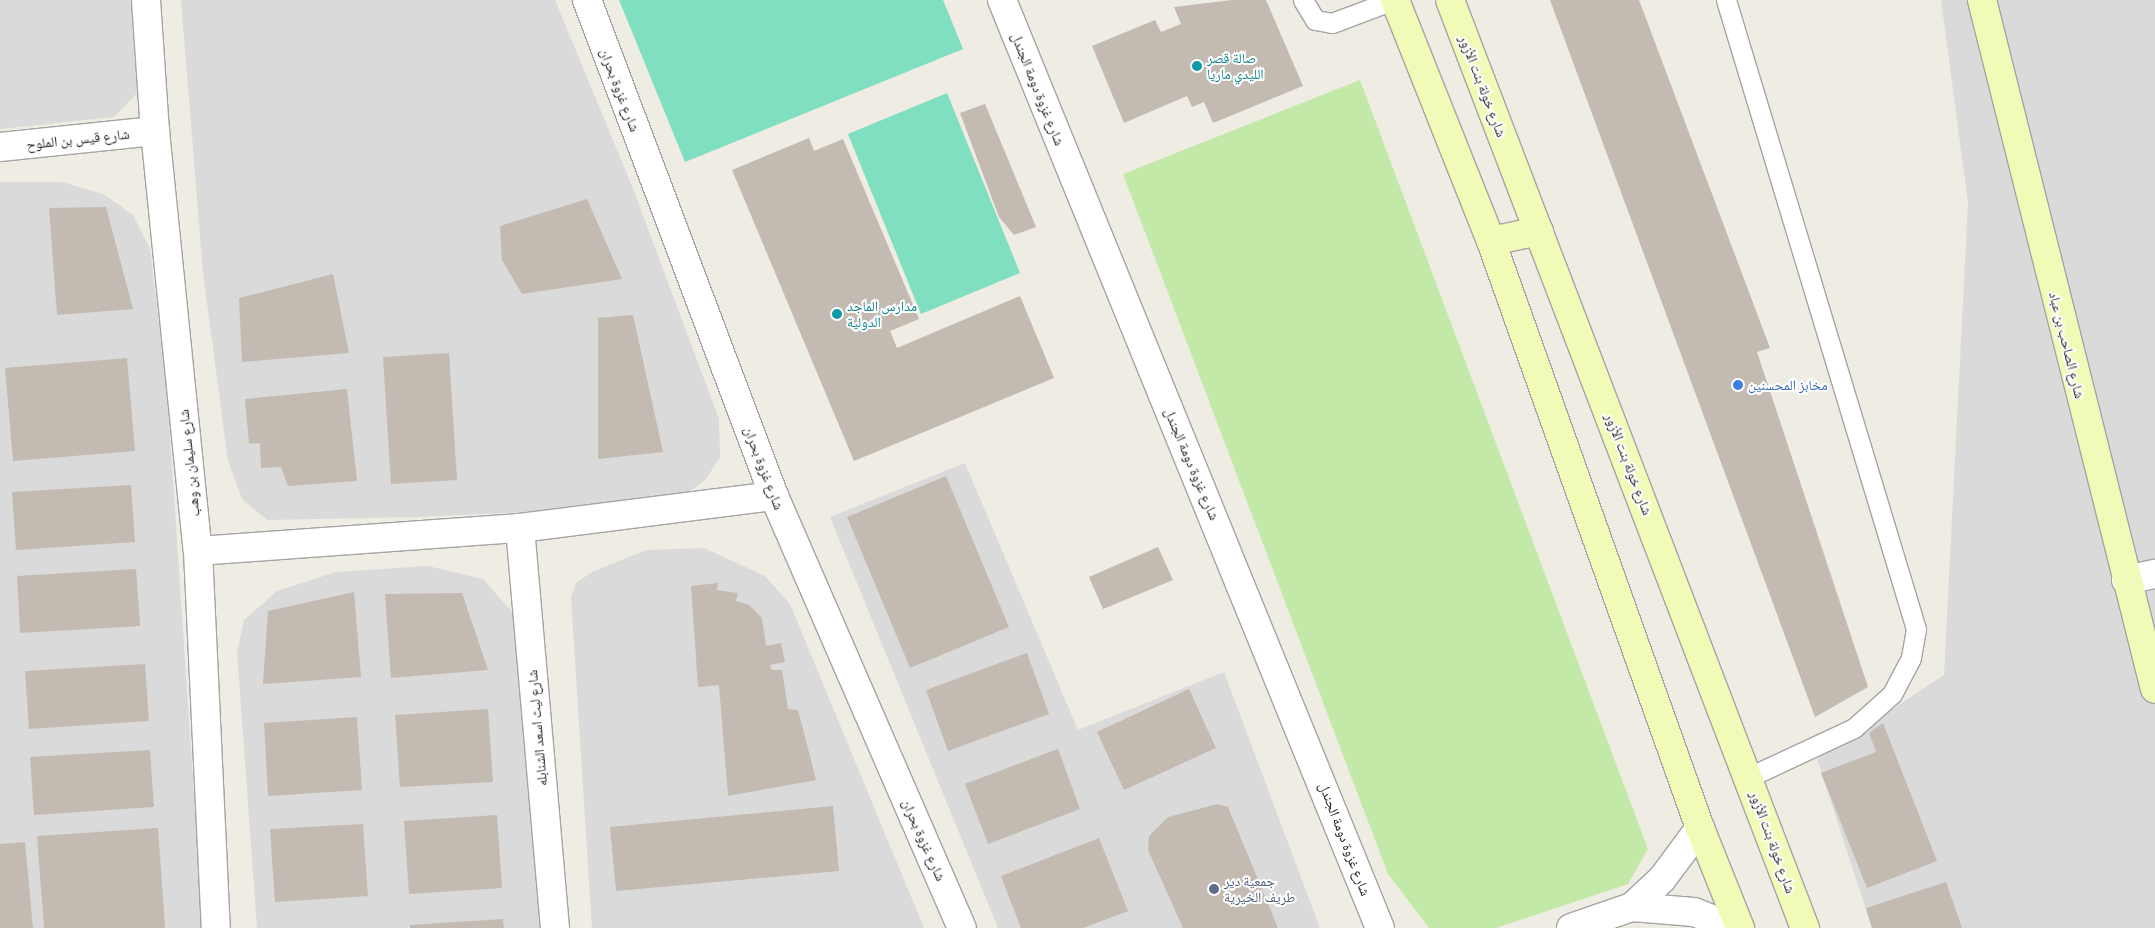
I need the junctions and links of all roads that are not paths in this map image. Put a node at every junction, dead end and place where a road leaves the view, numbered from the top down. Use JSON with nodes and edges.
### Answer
{"nodes":[{"id":1,"x":146,"y":0,"type":"edge"},
{"id":2,"x":586,"y":0,"type":"edge"},
{"id":3,"x":1002,"y":0,"type":"edge"},
{"id":4,"x":1304,"y":0,"type":"edge"},
{"id":5,"x":1394,"y":0,"type":"edge"},
{"id":6,"x":1450,"y":0,"type":"edge"},
{"id":7,"x":1726,"y":0,"type":"edge"},
{"id":8,"x":1982,"y":0,"type":"edge"},
{"id":9,"x":155,"y":131,"type":"junction"},
{"id":10,"x":0,"y":147,"type":"edge"},
{"id":11,"x":1539,"y":230,"type":"junction"},
{"id":12,"x":1491,"y":241,"type":"junction"},
{"id":13,"x":774,"y":496,"type":"junction"},
{"id":14,"x":520,"y":528,"type":"junction"},
{"id":15,"x":198,"y":551,"type":"junction"},
{"id":16,"x":2155,"y":574,"type":"edge"},
{"id":17,"x":2126,"y":580,"type":"junction"},
{"id":18,"x":2155,"y":689,"type":"edge"},
{"id":19,"x":1749,"y":777,"type":"junction"},
{"id":20,"x":1700,"y":828,"type":"junction"},
{"id":21,"x":1632,"y":907,"type":"junction"},
{"id":22,"x":216,"y":928,"type":"edge"},
{"id":23,"x":555,"y":928,"type":"edge"},
{"id":24,"x":962,"y":928,"type":"edge"},
{"id":25,"x":1380,"y":928,"type":"edge"},
{"id":26,"x":1571,"y":928,"type":"edge"},
{"id":27,"x":1734,"y":928,"type":"edge"},
{"id":28,"x":1740,"y":928,"type":"edge"},
{"id":29,"x":1805,"y":928,"type":"edge"}],
"edges":[{"from":1,"to":9,"type":"street","name":"شارع سليمان بن وهب"},
{"from":2,"to":13,"type":"street","name":"شارع غزوة بحران"},
{"from":3,"to":25,"type":"street","name":"شارع غزوة دومة الجندل"},
{"from":4,"to":5,"type":"lane"},
{"from":5,"to":12,"type":"street"},
{"from":6,"to":11,"type":"street","name":"شارع خولة بنت الأزور"},
{"from":7,"to":19,"type":"lane"},
{"from":8,"to":17,"type":"street","name":"شارع الصاحب بن عباد"},
{"from":9,"to":10,"type":"street","name":"شارع قيس بن الملوح"},
{"from":9,"to":15,"type":"street","name":"شارع سليمان بن وهب"},
{"from":11,"to":12,"type":"street"},
{"from":11,"to":19,"type":"street","name":"شارع خولة بنت الأزور"},
{"from":12,"to":20,"type":"street"},
{"from":13,"to":14,"type":"street"},
{"from":13,"to":24,"type":"street","name":"شارع غزوة بحران"},
{"from":14,"to":15,"type":"street"},
{"from":14,"to":23,"type":"street","name":"شارع ليث اسعد الشنابله"},
{"from":15,"to":22,"type":"street","name":"شارع سليمان بن وهب"},
{"from":16,"to":17,"type":"street"},
{"from":17,"to":18,"type":"street","name":"شارع الصاحب بن عباد"},
{"from":19,"to":29,"type":"street","name":"شارع خولة بنت الأزور"},
{"from":20,"to":21,"type":"street"},
{"from":20,"to":28,"type":"street"},
{"from":21,"to":26,"type":"street"},
{"from":21,"to":27,"type":"street"}]}
